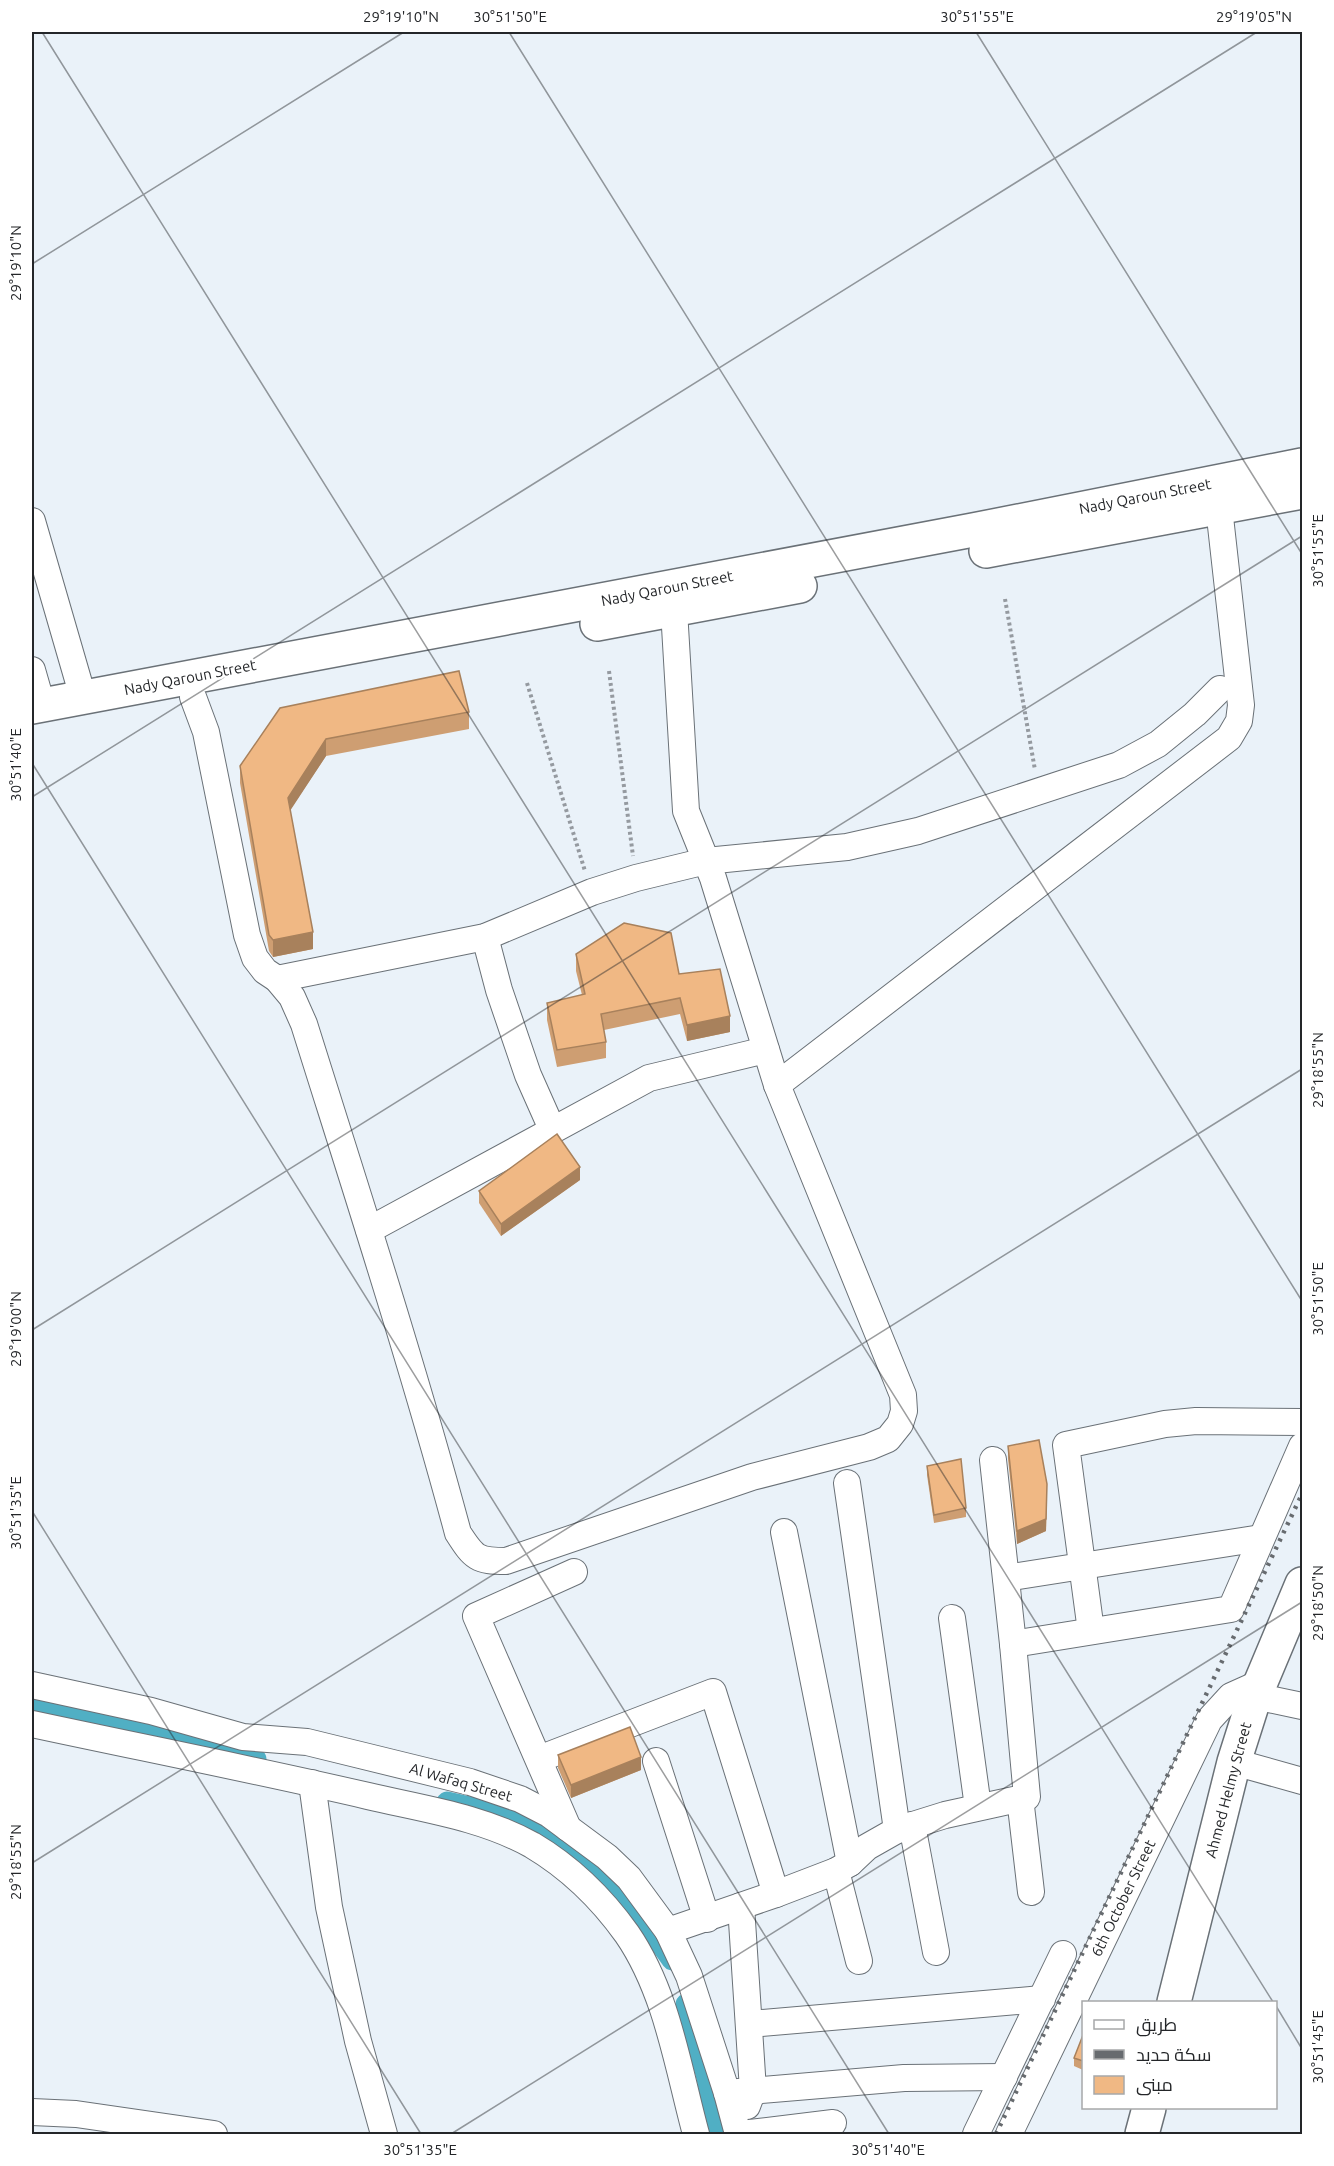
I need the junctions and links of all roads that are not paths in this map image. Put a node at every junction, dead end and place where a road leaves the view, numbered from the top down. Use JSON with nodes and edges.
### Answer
{"nodes":[{"id":1,"x":1302,"y":465,"type":"edge"},
{"id":2,"x":1302,"y":492,"type":"edge"},
{"id":3,"x":1219,"y":508,"type":"junction"},
{"id":4,"x":32,"y":521,"type":"edge"},
{"id":5,"x":975,"y":541,"type":"junction"},
{"id":6,"x":674,"y":610,"type":"junction"},
{"id":7,"x":32,"y":670,"type":"edge"},
{"id":8,"x":191,"y":687,"type":"junction"},
{"id":9,"x":1220,"y":689,"type":"dead end"},
{"id":10,"x":82,"y":697,"type":"junction"},
{"id":11,"x":35,"y":713,"type":"edge"},
{"id":12,"x":706,"y":861,"type":"junction"},
{"id":13,"x":485,"y":938,"type":"junction"},
{"id":14,"x":278,"y":979,"type":"junction"},
{"id":15,"x":766,"y":1050,"type":"junction"},
{"id":16,"x":777,"y":1085,"type":"junction"},
{"id":17,"x":552,"y":1129,"type":"junction"},
{"id":18,"x":369,"y":1230,"type":"junction"},
{"id":19,"x":1302,"y":1422,"type":"edge"},
{"id":20,"x":1302,"y":1446,"type":"edge"},
{"id":21,"x":993,"y":1460,"type":"dead end"},
{"id":22,"x":847,"y":1483,"type":"dead end"},
{"id":23,"x":784,"y":1532,"type":"dead end"},
{"id":24,"x":1261,"y":1538,"type":"junction"},
{"id":25,"x":1083,"y":1566,"type":"junction"},
{"id":26,"x":574,"y":1572,"type":"dead end"},
{"id":27,"x":1006,"y":1578,"type":"junction"},
{"id":28,"x":1302,"y":1584,"type":"edge"},
{"id":29,"x":952,"y":1618,"type":"dead end"},
{"id":30,"x":1091,"y":1631,"type":"junction"},
{"id":31,"x":1013,"y":1644,"type":"junction"},
{"id":32,"x":32,"y":1685,"type":"edge"},
{"id":33,"x":1257,"y":1689,"type":"junction"},
{"id":34,"x":1302,"y":1706,"type":"edge"},
{"id":35,"x":32,"y":1724,"type":"edge"},
{"id":36,"x":539,"y":1759,"type":"junction"},
{"id":37,"x":656,"y":1761,"type":"dead end"},
{"id":38,"x":1234,"y":1762,"type":"junction"},
{"id":39,"x":1302,"y":1781,"type":"edge"},
{"id":40,"x":312,"y":1783,"type":"junction"},
{"id":41,"x":1020,"y":1798,"type":"junction"},
{"id":42,"x":978,"y":1807,"type":"junction"},
{"id":43,"x":904,"y":1827,"type":"junction"},
{"id":44,"x":568,"y":1828,"type":"junction"},
{"id":45,"x":843,"y":1867,"type":"junction"},
{"id":46,"x":1031,"y":1892,"type":"dead end"},
{"id":47,"x":776,"y":1894,"type":"junction"},
{"id":48,"x":741,"y":1906,"type":"junction"},
{"id":49,"x":707,"y":1919,"type":"junction"},
{"id":50,"x":668,"y":1932,"type":"junction"},
{"id":51,"x":936,"y":1952,"type":"dead end"},
{"id":52,"x":1063,"y":1954,"type":"dead end"},
{"id":53,"x":859,"y":1961,"type":"dead end"},
{"id":54,"x":1042,"y":1999,"type":"junction"},
{"id":55,"x":1174,"y":2001,"type":"edge"},
{"id":56,"x":750,"y":2024,"type":"junction"},
{"id":57,"x":1004,"y":2077,"type":"junction"},
{"id":58,"x":753,"y":2090,"type":"junction"},
{"id":59,"x":727,"y":2093,"type":"junction"},
{"id":60,"x":1149,"y":2109,"type":"edge"},
{"id":61,"x":32,"y":2112,"type":"edge"},
{"id":62,"x":833,"y":2123,"type":"dead end"},
{"id":63,"x":77,"y":2124,"type":"edge"},
{"id":64,"x":214,"y":2134,"type":"edge"},
{"id":65,"x":384,"y":2134,"type":"edge"},
{"id":66,"x":696,"y":2134,"type":"edge"},
{"id":67,"x":739,"y":2134,"type":"edge"},
{"id":68,"x":976,"y":2134,"type":"edge"},
{"id":69,"x":1009,"y":2134,"type":"edge"},
{"id":70,"x":1142,"y":2134,"type":"edge"}],
"edges":[{"from":1,"to":5,"type":"main road","name":"Nady Qaroun Street"},
{"from":2,"to":3,"type":"main road","name":"Nady Qaroun Street"},
{"from":3,"to":5,"type":"main road","name":"Nady Qaroun Street"},
{"from":3,"to":16,"type":"street"},
{"from":4,"to":10,"type":"street"},
{"from":5,"to":6,"type":"main road","name":"Nady Qaroun Street"},
{"from":5,"to":8,"type":"main road","name":"Nady Qaroun Street"},
{"from":6,"to":8,"type":"main road","name":"Nady Qaroun Street"},
{"from":6,"to":12,"type":"street"},
{"from":7,"to":11,"type":"street"},
{"from":8,"to":10,"type":"main road","name":"Nady Qaroun Street"},
{"from":8,"to":11,"type":"main road","name":"Nady Qaroun Street"},
{"from":8,"to":14,"type":"street"},
{"from":9,"to":12,"type":"street"},
{"from":10,"to":11,"type":"main road","name":"Nady Qaroun Street"},
{"from":12,"to":13,"type":"street"},
{"from":12,"to":15,"type":"street"},
{"from":13,"to":14,"type":"street"},
{"from":13,"to":17,"type":"street"},
{"from":14,"to":18,"type":"street"},
{"from":15,"to":16,"type":"street"},
{"from":15,"to":17,"type":"street"},
{"from":16,"to":18,"type":"street"},
{"from":17,"to":18,"type":"street"},
{"from":19,"to":25,"type":"street"},
{"from":20,"to":24,"type":"street"},
{"from":21,"to":27,"type":"street"},
{"from":22,"to":43,"type":"street"},
{"from":23,"to":45,"type":"street"},
{"from":24,"to":25,"type":"street"},
{"from":24,"to":30,"type":"street"},
{"from":25,"to":27,"type":"street"},
{"from":25,"to":30,"type":"street"},
{"from":26,"to":36,"type":"street"},
{"from":27,"to":31,"type":"street"},
{"from":28,"to":33,"type":"main road","name":"Ahmed Helmy Street"},
{"from":29,"to":42,"type":"street"},
{"from":30,"to":31,"type":"street"},
{"from":31,"to":41,"type":"street"},
{"from":32,"to":44,"type":"street","name":"Al Wafaq Street"},
{"from":33,"to":34,"type":"street"},
{"from":33,"to":38,"type":"main road","name":"Ahmed Helmy Street"},
{"from":33,"to":69,"type":"street","name":"6th October Street"},
{"from":35,"to":40,"type":"street"},
{"from":36,"to":44,"type":"street"},
{"from":36,"to":47,"type":"street"},
{"from":37,"to":49,"type":"street"},
{"from":38,"to":39,"type":"street"},
{"from":38,"to":55,"type":"main road","name":"Ahmed Helmy Street"},
{"from":40,"to":65,"type":"street"},
{"from":40,"to":66,"type":"street"},
{"from":41,"to":42,"type":"street"},
{"from":41,"to":46,"type":"street"},
{"from":42,"to":43,"type":"street"},
{"from":43,"to":45,"type":"street"},
{"from":43,"to":51,"type":"street"},
{"from":44,"to":50,"type":"street","name":"Al Wafaq Street"},
{"from":45,"to":47,"type":"street"},
{"from":45,"to":53,"type":"street"},
{"from":47,"to":48,"type":"street"},
{"from":48,"to":49,"type":"street"},
{"from":48,"to":56,"type":"street"},
{"from":49,"to":50,"type":"street"},
{"from":50,"to":59,"type":"street","name":"Al Wafaq Street"},
{"from":52,"to":54,"type":"street"},
{"from":54,"to":56,"type":"street"},
{"from":54,"to":57,"type":"street"},
{"from":56,"to":58,"type":"street"},
{"from":57,"to":58,"type":"street"},
{"from":57,"to":68,"type":"street"},
{"from":58,"to":59,"type":"street"},
{"from":58,"to":67,"type":"street"},
{"from":59,"to":67,"type":"street","name":"Al Wafaq Street"},
{"from":60,"to":70,"type":"main road"},
{"from":61,"to":63,"type":"street"},
{"from":62,"to":67,"type":"street"},
{"from":63,"to":64,"type":"street"}]}
